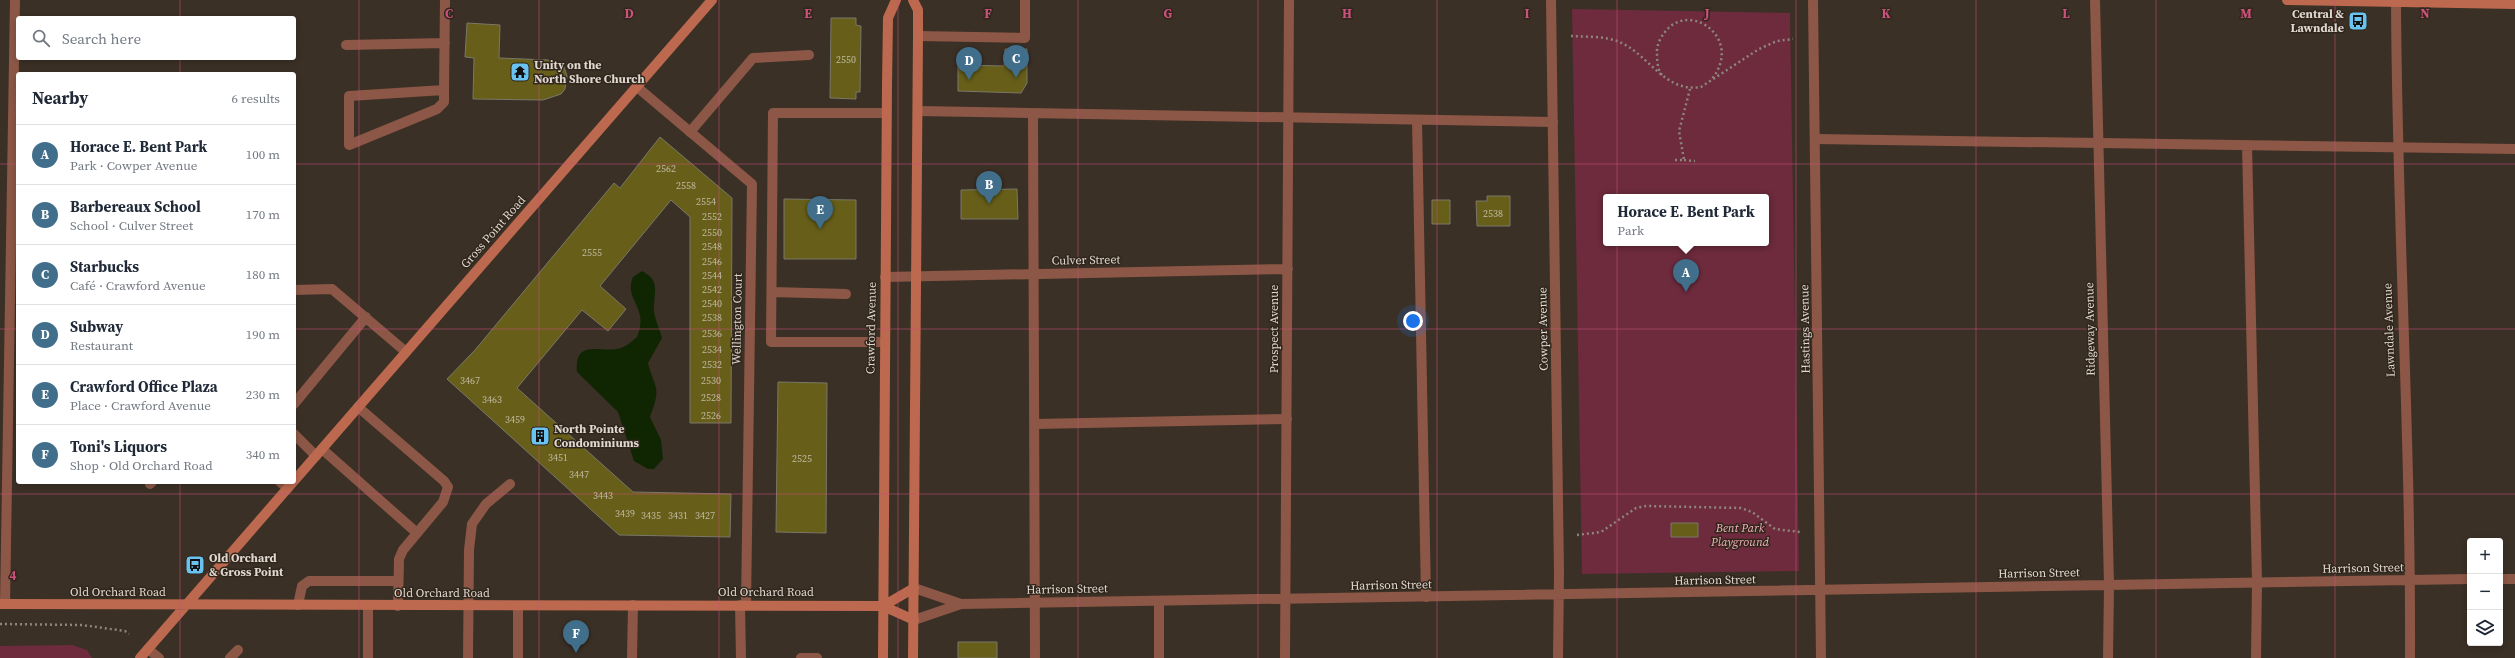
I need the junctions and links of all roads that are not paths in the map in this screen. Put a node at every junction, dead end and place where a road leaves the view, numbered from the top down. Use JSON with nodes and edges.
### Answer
{"nodes":[{"id":1,"x":15,"y":0,"type":"edge"},
{"id":2,"x":445,"y":0,"type":"edge"},
{"id":3,"x":712,"y":0,"type":"edge"},
{"id":4,"x":896,"y":0,"type":"edge"},
{"id":5,"x":913,"y":0,"type":"edge"},
{"id":6,"x":1025,"y":0,"type":"edge"},
{"id":7,"x":1289,"y":0,"type":"edge"},
{"id":8,"x":1551,"y":0,"type":"edge"},
{"id":9,"x":1813,"y":0,"type":"edge"},
{"id":10,"x":2095,"y":0,"type":"edge"},
{"id":11,"x":2287,"y":0,"type":"edge"},
{"id":12,"x":2364,"y":1,"type":"edge"},
{"id":13,"x":2396,"y":2,"type":"junction"},
{"id":14,"x":2515,"y":4,"type":"edge"},
{"id":15,"x":918,"y":36,"type":"junction"},
{"id":16,"x":445,"y":42,"type":"junction"},
{"id":17,"x":346,"y":45,"type":"dead end"},
{"id":18,"x":810,"y":55,"type":"dead end"},
{"id":19,"x":637,"y":87,"type":"junction"},
{"id":20,"x":444,"y":90,"type":"junction"},
{"id":21,"x":918,"y":112,"type":"junction"},
{"id":22,"x":886,"y":113,"type":"junction"},
{"id":23,"x":1033,"y":114,"type":"junction"},
{"id":24,"x":1289,"y":118,"type":"junction"},
{"id":25,"x":1418,"y":120,"type":"junction"},
{"id":26,"x":1553,"y":122,"type":"junction"},
{"id":27,"x":690,"y":132,"type":"junction"},
{"id":28,"x":1815,"y":139,"type":"junction"},
{"id":29,"x":2098,"y":143,"type":"junction"},
{"id":30,"x":2246,"y":145,"type":"junction"},
{"id":31,"x":2397,"y":147,"type":"junction"},
{"id":32,"x":2515,"y":149,"type":"edge"},
{"id":33,"x":1288,"y":269,"type":"junction"},
{"id":34,"x":1034,"y":274,"type":"junction"},
{"id":35,"x":916,"y":276,"type":"junction"},
{"id":36,"x":885,"y":277,"type":"junction"},
{"id":37,"x":296,"y":290,"type":"edge"},
{"id":38,"x":772,"y":292,"type":"junction"},
{"id":39,"x":846,"y":294,"type":"dead end"},
{"id":40,"x":366,"y":317,"type":"junction"},
{"id":41,"x":884,"y":342,"type":"junction"},
{"id":42,"x":406,"y":352,"type":"junction"},
{"id":43,"x":296,"y":402,"type":"edge"},
{"id":44,"x":358,"y":407,"type":"junction"},
{"id":45,"x":1287,"y":419,"type":"junction"},
{"id":46,"x":1035,"y":424,"type":"junction"},
{"id":47,"x":296,"y":435,"type":"edge"},
{"id":48,"x":319,"y":452,"type":"junction"},
{"id":49,"x":296,"y":476,"type":"edge"},
{"id":50,"x":288,"y":484,"type":"edge"},
{"id":51,"x":510,"y":484,"type":"dead end"},
{"id":52,"x":417,"y":533,"type":"junction"},
{"id":53,"x":2515,"y":578,"type":"edge"},
{"id":54,"x":2467,"y":579,"type":"edge"},
{"id":55,"x":2503,"y":579,"type":"edge"},
{"id":56,"x":2410,"y":580,"type":"junction"},
{"id":57,"x":398,"y":581,"type":"junction"},
{"id":58,"x":2257,"y":582,"type":"junction"},
{"id":59,"x":2109,"y":585,"type":"junction"},
{"id":60,"x":914,"y":588,"type":"junction"},
{"id":61,"x":1821,"y":591,"type":"junction"},
{"id":62,"x":1558,"y":595,"type":"junction"},
{"id":63,"x":1426,"y":597,"type":"junction"},
{"id":64,"x":1286,"y":599,"type":"junction"},
{"id":65,"x":1160,"y":601,"type":"junction"},
{"id":66,"x":1036,"y":603,"type":"junction"},
{"id":67,"x":2,"y":604,"type":"edge"},
{"id":68,"x":961,"y":604,"type":"junction"},
{"id":69,"x":186,"y":605,"type":"junction"},
{"id":70,"x":298,"y":605,"type":"junction"},
{"id":71,"x":632,"y":605,"type":"junction"},
{"id":72,"x":743,"y":605,"type":"junction"},
{"id":73,"x":368,"y":606,"type":"junction"},
{"id":74,"x":398,"y":606,"type":"junction"},
{"id":75,"x":469,"y":606,"type":"junction"},
{"id":76,"x":518,"y":606,"type":"junction"},
{"id":77,"x":884,"y":606,"type":"junction"},
{"id":78,"x":914,"y":620,"type":"junction"},
{"id":79,"x":148,"y":649,"type":"junction"},
{"id":80,"x":238,"y":650,"type":"dead end"},
{"id":81,"x":140,"y":658,"type":"edge"},
{"id":82,"x":159,"y":658,"type":"edge"},
{"id":83,"x":230,"y":658,"type":"edge"},
{"id":84,"x":368,"y":658,"type":"edge"},
{"id":85,"x":468,"y":658,"type":"edge"},
{"id":86,"x":518,"y":658,"type":"edge"},
{"id":87,"x":632,"y":658,"type":"edge"},
{"id":88,"x":740,"y":658,"type":"edge"},
{"id":89,"x":801,"y":658,"type":"edge"},
{"id":90,"x":817,"y":658,"type":"edge"},
{"id":91,"x":883,"y":658,"type":"edge"},
{"id":92,"x":913,"y":658,"type":"edge"},
{"id":93,"x":1036,"y":658,"type":"edge"},
{"id":94,"x":1159,"y":658,"type":"edge"},
{"id":95,"x":1285,"y":658,"type":"edge"},
{"id":96,"x":1558,"y":658,"type":"edge"},
{"id":97,"x":1821,"y":658,"type":"edge"},
{"id":98,"x":2108,"y":658,"type":"edge"},
{"id":99,"x":2256,"y":658,"type":"edge"},
{"id":100,"x":2410,"y":658,"type":"edge"}],
"edges":[{"from":1,"to":67,"type":"street"},
{"from":2,"to":16,"type":"street"},
{"from":3,"to":19,"type":"main road","name":"Gross Point Road"},
{"from":4,"to":22,"type":"main road","name":"Crawford Avenue"},
{"from":5,"to":15,"type":"main road"},
{"from":6,"to":15,"type":"street"},
{"from":7,"to":24,"type":"street","name":"Prospect Avenue"},
{"from":8,"to":26,"type":"street","name":"Cowper Avenue"},
{"from":9,"to":28,"type":"street","name":"Hastings Avenue"},
{"from":10,"to":29,"type":"street","name":"Ridgeway Avenue"},
{"from":11,"to":12,"type":"main road"},
{"from":12,"to":13,"type":"main road"},
{"from":13,"to":14,"type":"main road"},
{"from":13,"to":31,"type":"street","name":"Lawndale Avenue"},
{"from":15,"to":21,"type":"main road"},
{"from":16,"to":17,"type":"street"},
{"from":16,"to":20,"type":"street"},
{"from":18,"to":27,"type":"street"},
{"from":19,"to":27,"type":"street","name":"Wellington Court"},
{"from":19,"to":42,"type":"main road","name":"Gross Point Road"},
{"from":20,"to":20,"type":"street"},
{"from":21,"to":23,"type":"street"},
{"from":21,"to":35,"type":"main road"},
{"from":22,"to":36,"type":"main road","name":"Crawford Avenue"},
{"from":22,"to":38,"type":"street"},
{"from":23,"to":24,"type":"street"},
{"from":23,"to":34,"type":"street"},
{"from":24,"to":25,"type":"street"},
{"from":24,"to":33,"type":"street","name":"Prospect Avenue"},
{"from":25,"to":26,"type":"street"},
{"from":25,"to":63,"type":"street"},
{"from":26,"to":62,"type":"street","name":"Cowper Avenue"},
{"from":27,"to":72,"type":"street","name":"Wellington Court"},
{"from":28,"to":29,"type":"street"},
{"from":28,"to":61,"type":"street","name":"Hastings Avenue"},
{"from":29,"to":30,"type":"street"},
{"from":29,"to":59,"type":"street","name":"Ridgeway Avenue"},
{"from":30,"to":31,"type":"street"},
{"from":30,"to":58,"type":"street"},
{"from":31,"to":32,"type":"street"},
{"from":31,"to":56,"type":"street","name":"Lawndale Avenue"},
{"from":33,"to":34,"type":"street","name":"Culver Street"},
{"from":33,"to":45,"type":"street","name":"Prospect Avenue"},
{"from":34,"to":35,"type":"street","name":"Culver Street"},
{"from":34,"to":46,"type":"street"},
{"from":35,"to":36,"type":"street","name":"Culver Street"},
{"from":35,"to":60,"type":"main road"},
{"from":36,"to":41,"type":"main road","name":"Crawford Avenue"},
{"from":37,"to":40,"type":"street"},
{"from":38,"to":39,"type":"street"},
{"from":38,"to":41,"type":"street"},
{"from":40,"to":42,"type":"street"},
{"from":40,"to":43,"type":"street"},
{"from":41,"to":77,"type":"main road","name":"Crawford Avenue"},
{"from":42,"to":44,"type":"main road","name":"Gross Point Road"},
{"from":44,"to":48,"type":"main road","name":"Gross Point Road"},
{"from":44,"to":52,"type":"street"},
{"from":45,"to":46,"type":"street"},
{"from":45,"to":64,"type":"street","name":"Prospect Avenue"},
{"from":46,"to":66,"type":"street"},
{"from":47,"to":48,"type":"street"},
{"from":48,"to":49,"type":"main road","name":"Gross Point Road"},
{"from":48,"to":52,"type":"street"},
{"from":50,"to":69,"type":"main road","name":"Gross Point Road"},
{"from":51,"to":75,"type":"street"},
{"from":52,"to":57,"type":"street"},
{"from":53,"to":55,"type":"street"},
{"from":54,"to":56,"type":"street","name":"Harrison Street"},
{"from":56,"to":58,"type":"street","name":"Harrison Street"},
{"from":56,"to":100,"type":"street","name":"Lawndale Avenue"},
{"from":57,"to":70,"type":"street"},
{"from":57,"to":74,"type":"street"},
{"from":58,"to":59,"type":"street","name":"Harrison Street"},
{"from":58,"to":99,"type":"street"},
{"from":59,"to":61,"type":"street","name":"Harrison Street"},
{"from":59,"to":98,"type":"street","name":"Ridgeway Avenue"},
{"from":60,"to":68,"type":"street","name":"Harrison Street"},
{"from":60,"to":77,"type":"main road"},
{"from":60,"to":78,"type":"main road"},
{"from":61,"to":62,"type":"street","name":"Harrison Street"},
{"from":61,"to":97,"type":"street","name":"Hastings Avenue"},
{"from":62,"to":63,"type":"street","name":"Harrison Street"},
{"from":62,"to":96,"type":"street","name":"Cowper Avenue"},
{"from":63,"to":64,"type":"street","name":"Harrison Street"},
{"from":64,"to":65,"type":"street","name":"Harrison Street"},
{"from":64,"to":95,"type":"street","name":"Prospect Avenue"},
{"from":65,"to":66,"type":"street","name":"Harrison Street"},
{"from":65,"to":94,"type":"street"},
{"from":66,"to":68,"type":"street","name":"Harrison Street"},
{"from":66,"to":93,"type":"street"},
{"from":67,"to":69,"type":"main road","name":"Old Orchard Road"},
{"from":68,"to":78,"type":"street","name":"Harrison Street"},
{"from":69,"to":70,"type":"main road","name":"Old Orchard Road"},
{"from":69,"to":79,"type":"main road","name":"Gross Point Road"},
{"from":70,"to":73,"type":"main road","name":"Old Orchard Road"},
{"from":71,"to":72,"type":"main road","name":"Old Orchard Road"},
{"from":71,"to":76,"type":"main road","name":"Old Orchard Road"},
{"from":71,"to":87,"type":"street"},
{"from":72,"to":77,"type":"main road","name":"Old Orchard Road"},
{"from":72,"to":88,"type":"street"},
{"from":73,"to":74,"type":"main road","name":"Old Orchard Road"},
{"from":73,"to":84,"type":"street"},
{"from":74,"to":75,"type":"main road","name":"Old Orchard Road"},
{"from":75,"to":76,"type":"main road","name":"Old Orchard Road"},
{"from":75,"to":85,"type":"street"},
{"from":76,"to":86,"type":"street"},
{"from":77,"to":78,"type":"main road","name":"Old Orchard Road"},
{"from":77,"to":91,"type":"main road","name":"Crawford Avenue"},
{"from":78,"to":92,"type":"main road"},
{"from":79,"to":81,"type":"main road","name":"Gross Point Road"},
{"from":79,"to":82,"type":"street"},
{"from":80,"to":83,"type":"street"},
{"from":89,"to":90,"type":"street"}]}
